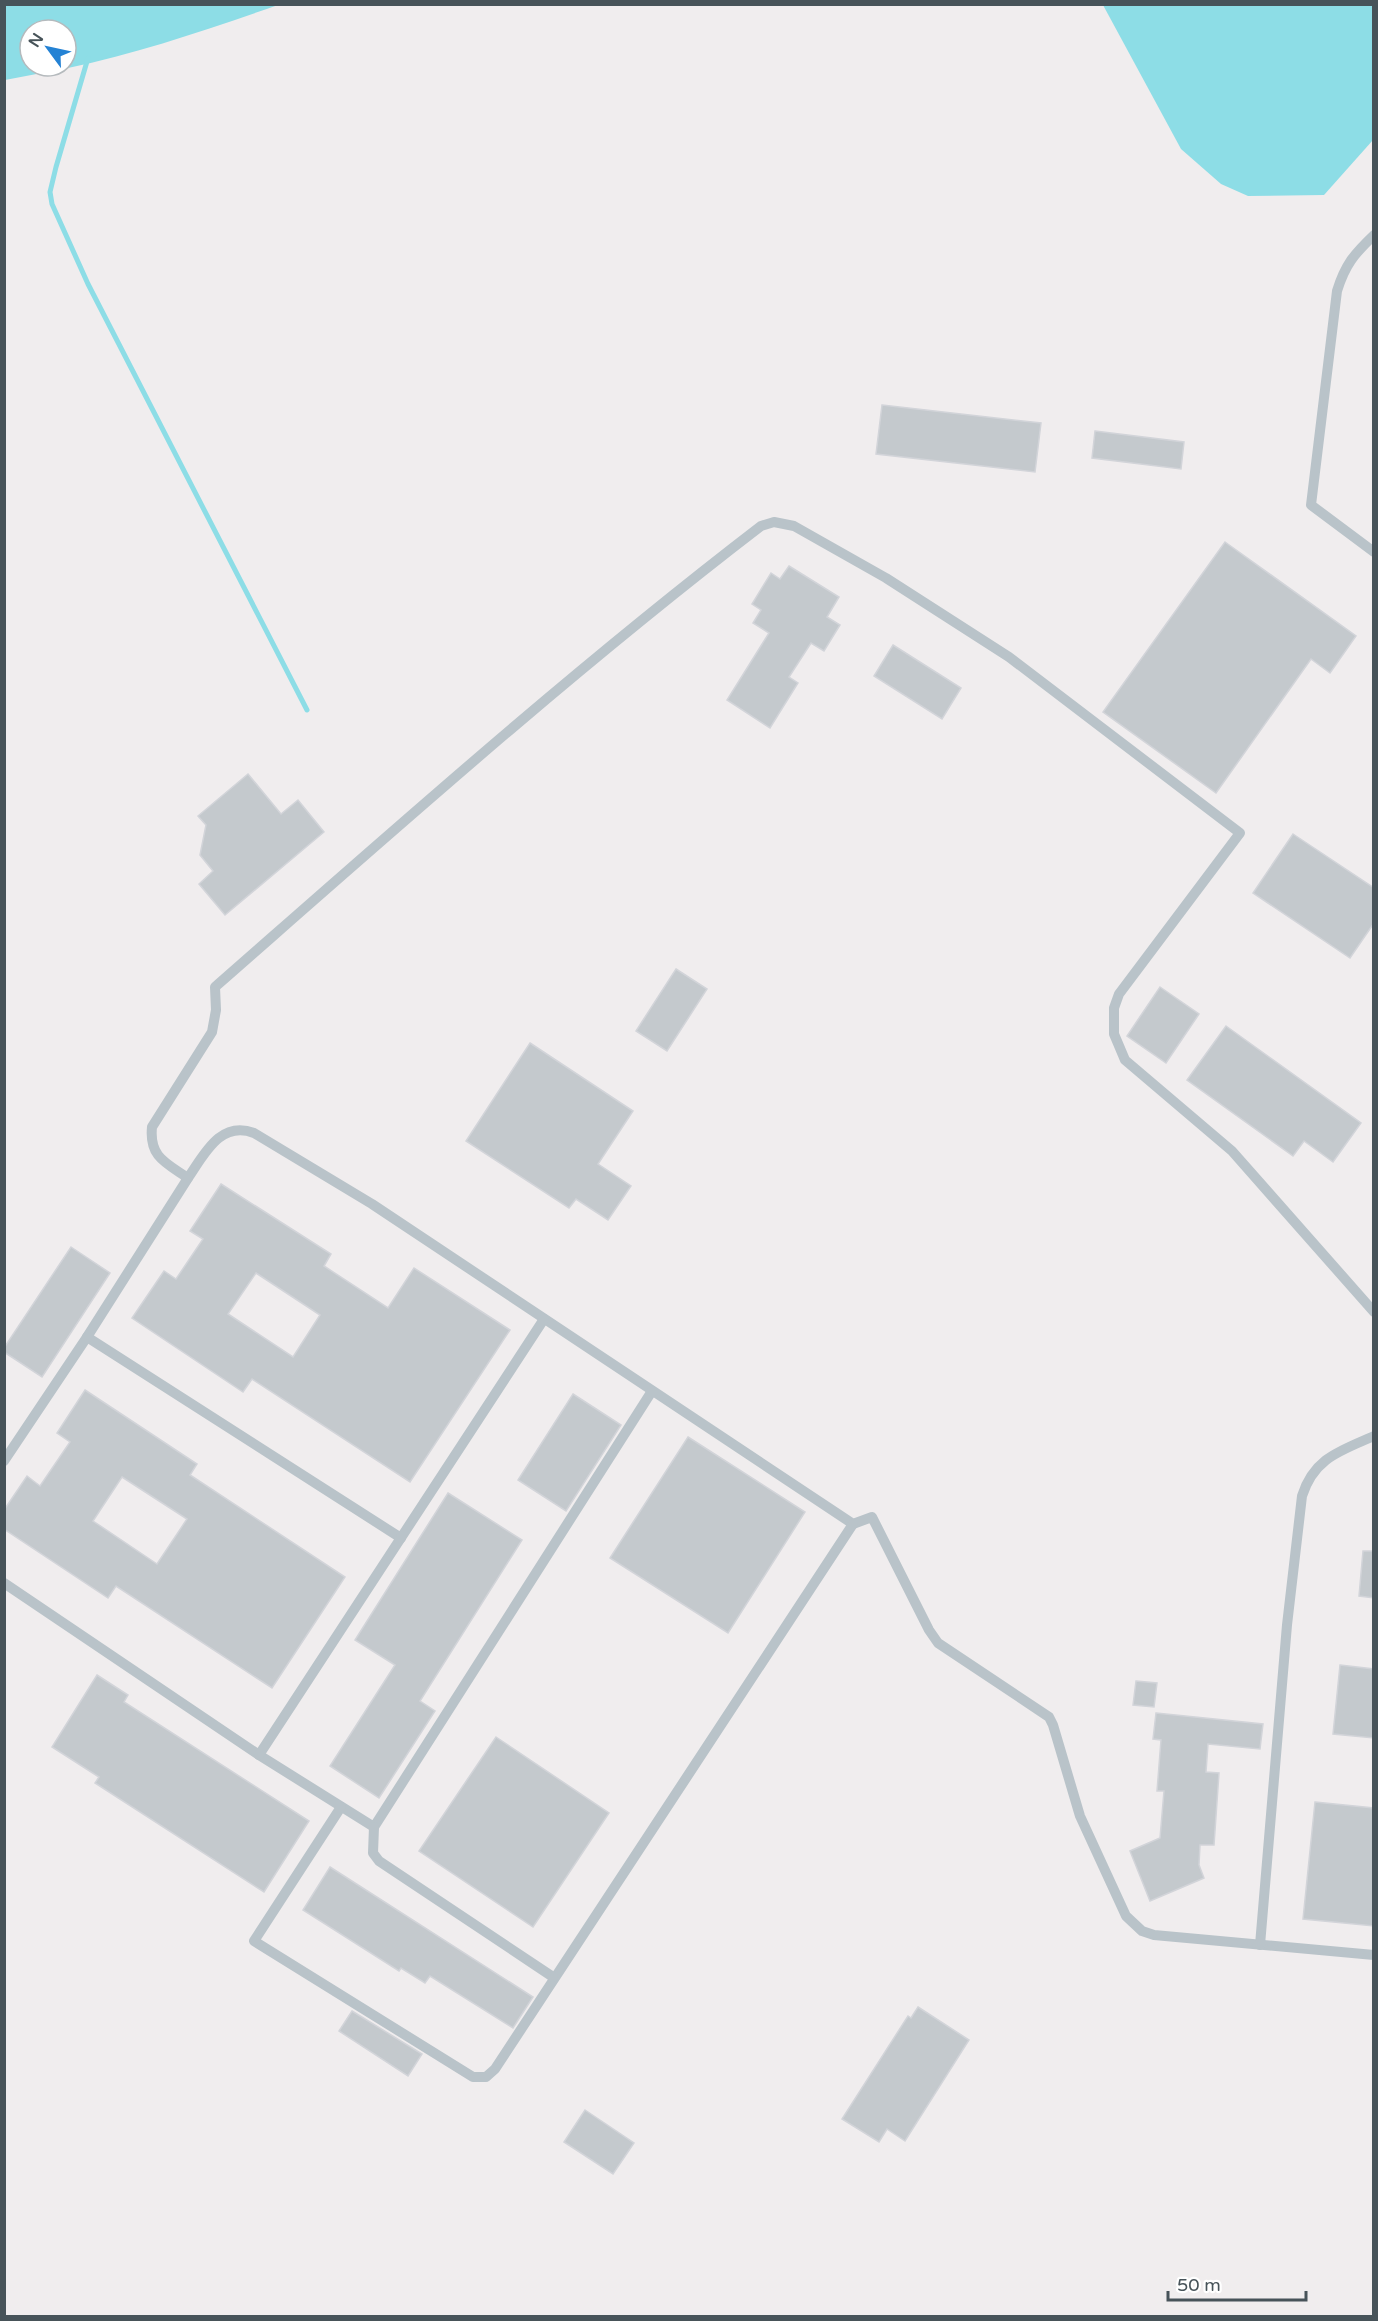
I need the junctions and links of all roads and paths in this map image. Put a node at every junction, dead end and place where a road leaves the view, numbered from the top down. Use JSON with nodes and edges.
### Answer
{"nodes":[{"id":1,"x":1374,"y":235,"type":"edge"},
{"id":2,"x":1374,"y":552,"type":"edge"},
{"id":3,"x":188,"y":1178,"type":"junction"},
{"id":4,"x":1374,"y":1312,"type":"edge"},
{"id":5,"x":544,"y":1318,"type":"junction"},
{"id":6,"x":87,"y":1337,"type":"junction"},
{"id":7,"x":652,"y":1391,"type":"junction"},
{"id":8,"x":1374,"y":1436,"type":"edge"},
{"id":9,"x":4,"y":1461,"type":"edge"},
{"id":10,"x":853,"y":1524,"type":"junction"},
{"id":11,"x":401,"y":1538,"type":"junction"},
{"id":12,"x":4,"y":1583,"type":"edge"},
{"id":13,"x":259,"y":1755,"type":"junction"},
{"id":14,"x":341,"y":1806,"type":"junction"},
{"id":15,"x":374,"y":1827,"type":"junction"},
{"id":16,"x":1260,"y":1945,"type":"junction"},
{"id":17,"x":1374,"y":1955,"type":"edge"},
{"id":18,"x":554,"y":1977,"type":"junction"}],
"edges":[{"from":1,"to":2,"type":"lane"},
{"from":3,"to":4,"type":"lane"},
{"from":3,"to":5,"type":"lane"},
{"from":3,"to":6,"type":"lane"},
{"from":5,"to":7,"type":"lane"},
{"from":5,"to":11,"type":"lane"},
{"from":6,"to":9,"type":"lane"},
{"from":6,"to":11,"type":"lane"},
{"from":7,"to":10,"type":"lane"},
{"from":7,"to":15,"type":"lane"},
{"from":8,"to":16,"type":"lane"},
{"from":10,"to":16,"type":"lane"},
{"from":10,"to":18,"type":"lane"},
{"from":11,"to":13,"type":"lane"},
{"from":12,"to":13,"type":"lane"},
{"from":13,"to":14,"type":"lane"},
{"from":14,"to":15,"type":"lane"},
{"from":14,"to":18,"type":"lane"},
{"from":15,"to":18,"type":"lane"},
{"from":16,"to":17,"type":"lane"}]}
